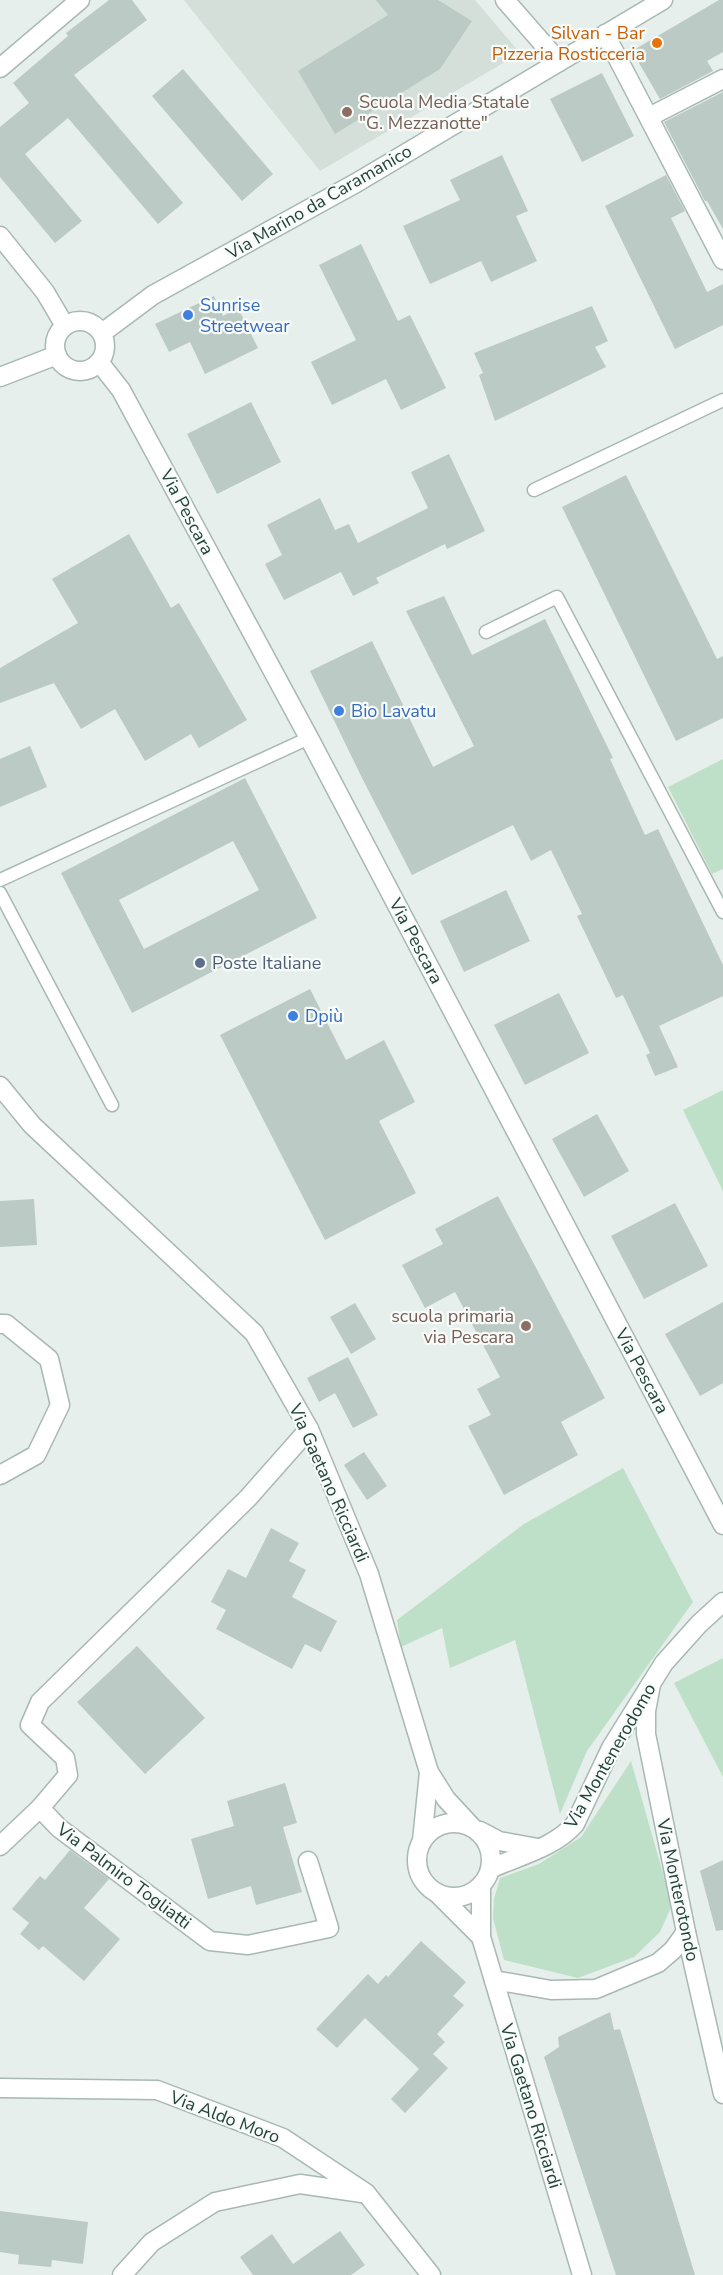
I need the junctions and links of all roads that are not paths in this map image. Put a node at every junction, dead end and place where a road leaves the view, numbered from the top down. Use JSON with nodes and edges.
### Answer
{"nodes":[{"id":1,"x":80,"y":0,"type":"edge"},
{"id":2,"x":505,"y":0,"type":"edge"},
{"id":3,"x":663,"y":0,"type":"edge"},
{"id":4,"x":605,"y":34,"type":"junction"},
{"id":5,"x":558,"y":62,"type":"junction"},
{"id":6,"x":0,"y":68,"type":"edge"},
{"id":7,"x":723,"y":79,"type":"edge"},
{"id":8,"x":649,"y":117,"type":"junction"},
{"id":9,"x":0,"y":236,"type":"edge"},
{"id":10,"x":723,"y":260,"type":"edge"},
{"id":11,"x":65,"y":326,"type":"junction"},
{"id":12,"x":102,"y":333,"type":"junction"},
{"id":13,"x":57,"y":355,"type":"junction"},
{"id":14,"x":99,"y":362,"type":"junction"},
{"id":15,"x":0,"y":377,"type":"edge"},
{"id":16,"x":723,"y":400,"type":"edge"},
{"id":17,"x":534,"y":490,"type":"dead end"},
{"id":18,"x":486,"y":632,"type":"dead end"},
{"id":19,"x":309,"y":738,"type":"junction"},
{"id":20,"x":0,"y":880,"type":"edge"},
{"id":21,"x":719,"y":892,"type":"edge"},
{"id":22,"x":0,"y":893,"type":"edge"},
{"id":23,"x":723,"y":912,"type":"edge"},
{"id":24,"x":0,"y":1086,"type":"edge"},
{"id":25,"x":112,"y":1105,"type":"dead end"},
{"id":26,"x":0,"y":1324,"type":"edge"},
{"id":27,"x":309,"y":1429,"type":"junction"},
{"id":28,"x":0,"y":1475,"type":"edge"},
{"id":29,"x":723,"y":1525,"type":"edge"},
{"id":30,"x":723,"y":1602,"type":"edge"},
{"id":31,"x":651,"y":1684,"type":"junction"},
{"id":32,"x":429,"y":1772,"type":"junction"},
{"id":33,"x":40,"y":1808,"type":"junction"},
{"id":34,"x":474,"y":1828,"type":"junction"},
{"id":35,"x":422,"y":1841,"type":"junction"},
{"id":36,"x":0,"y":1846,"type":"edge"},
{"id":37,"x":538,"y":1848,"type":"junction"},
{"id":38,"x":308,"y":1861,"type":"dead end"},
{"id":39,"x":490,"y":1869,"type":"junction"},
{"id":40,"x":481,"y":1885,"type":"junction"},
{"id":41,"x":437,"y":1893,"type":"junction"},
{"id":42,"x":686,"y":1932,"type":"junction"},
{"id":43,"x":481,"y":1936,"type":"junction"},
{"id":44,"x":494,"y":1980,"type":"junction"},
{"id":45,"x":0,"y":2088,"type":"edge"},
{"id":46,"x":723,"y":2094,"type":"edge"},
{"id":47,"x":366,"y":2193,"type":"junction"},
{"id":48,"x":122,"y":2275,"type":"edge"},
{"id":49,"x":430,"y":2275,"type":"edge"},
{"id":50,"x":582,"y":2275,"type":"edge"}],
"edges":[{"from":1,"to":6,"type":"street"},
{"from":2,"to":5,"type":"street"},
{"from":3,"to":4,"type":"street","name":"Via Marino da Caramanico"},
{"from":4,"to":5,"type":"street","name":"Via Marino da Caramanico"},
{"from":4,"to":8,"type":"street"},
{"from":5,"to":12,"type":"street","name":"Via Marino da Caramanico"},
{"from":7,"to":8,"type":"street"},
{"from":8,"to":10,"type":"street"},
{"from":9,"to":11,"type":"street"},
{"from":11,"to":12,"type":"street"},
{"from":11,"to":13,"type":"street"},
{"from":12,"to":14,"type":"street"},
{"from":13,"to":14,"type":"street"},
{"from":13,"to":15,"type":"street"},
{"from":14,"to":19,"type":"street","name":"Via Pescara"},
{"from":16,"to":17,"type":"lane"},
{"from":18,"to":21,"type":"lane"},
{"from":19,"to":20,"type":"lane"},
{"from":19,"to":29,"type":"street","name":"Via Pescara"},
{"from":21,"to":23,"type":"lane"},
{"from":22,"to":25,"type":"lane"},
{"from":24,"to":27,"type":"street","name":"Via Gaetano Ricciardi"},
{"from":26,"to":28,"type":"street"},
{"from":27,"to":32,"type":"street","name":"Via Gaetano Ricciardi"},
{"from":27,"to":33,"type":"street","name":"Via Palmiro Togliatti"},
{"from":30,"to":31,"type":"street","name":"Via Montenerodomo"},
{"from":31,"to":37,"type":"street","name":"Via Montenerodomo"},
{"from":31,"to":42,"type":"street","name":"Via Monterotondo"},
{"from":32,"to":34,"type":"street","name":"Via Gaetano Ricciardi"},
{"from":32,"to":35,"type":"street","name":"Via Gaetano Ricciardi"},
{"from":33,"to":36,"type":"street"},
{"from":33,"to":38,"type":"street","name":"Via Palmiro Togliatti"},
{"from":34,"to":35,"type":"street"},
{"from":34,"to":37,"type":"street"},
{"from":34,"to":39,"type":"street"},
{"from":35,"to":41,"type":"street"},
{"from":37,"to":39,"type":"street","name":"Via Montenerodomo"},
{"from":39,"to":40,"type":"street"},
{"from":40,"to":41,"type":"street"},
{"from":40,"to":43,"type":"street","name":"Via Gaetano Ricciardi"},
{"from":41,"to":43,"type":"street","name":"Via Gaetano Ricciardi"},
{"from":42,"to":44,"type":"street"},
{"from":42,"to":46,"type":"street","name":"Via Monterotondo"},
{"from":43,"to":44,"type":"street","name":"Via Gaetano Ricciardi"},
{"from":44,"to":50,"type":"street","name":"Via Gaetano Ricciardi"},
{"from":45,"to":47,"type":"street","name":"Via Aldo Moro"},
{"from":47,"to":48,"type":"street"},
{"from":47,"to":49,"type":"street","name":"Via Aldo Moro"}]}
